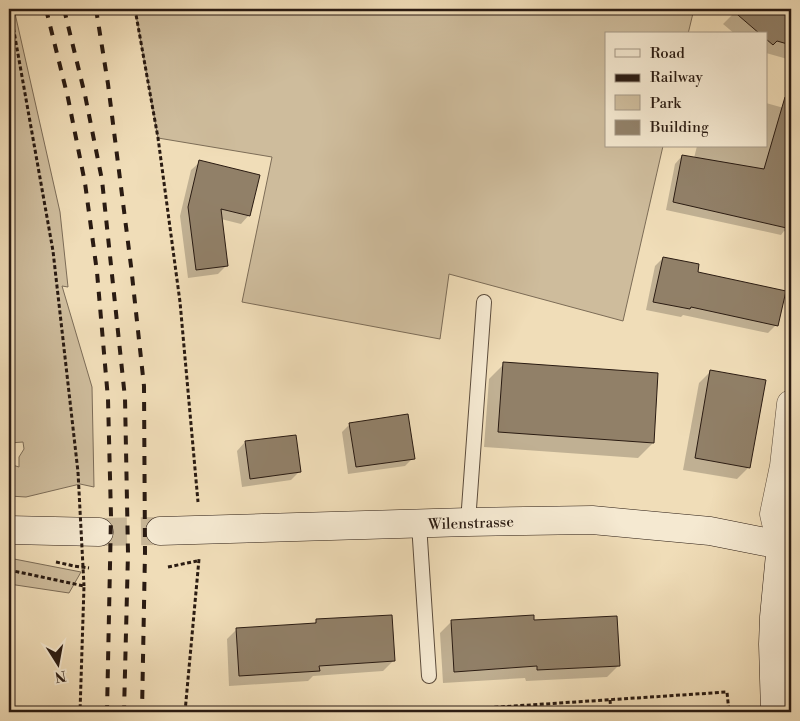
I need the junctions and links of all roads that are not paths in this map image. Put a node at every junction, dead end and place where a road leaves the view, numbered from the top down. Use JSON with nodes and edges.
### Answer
{"nodes":[{"id":1,"x":484,"y":302,"type":"dead end"},
{"id":2,"x":791,"y":404,"type":"edge"},
{"id":3,"x":789,"y":447,"type":"edge"},
{"id":4,"x":468,"y":522,"type":"junction"},
{"id":5,"x":419,"y":524,"type":"junction"},
{"id":6,"x":9,"y":530,"type":"edge"},
{"id":7,"x":160,"y":531,"type":"tunnel mouth"},
{"id":8,"x":99,"y":532,"type":"tunnel mouth"},
{"id":9,"x":786,"y":545,"type":"edge"},
{"id":10,"x":429,"y":676,"type":"dead end"},
{"id":11,"x":775,"y":712,"type":"edge"}],
"edges":[{"from":1,"to":4,"type":"lane"},
{"from":2,"to":3,"type":"street"},
{"from":3,"to":9,"type":"street"},
{"from":4,"to":5,"type":"street","name":"Wilenstrasse"},
{"from":4,"to":9,"type":"street","name":"Wilenstrasse"},
{"from":5,"to":7,"type":"street","name":"Wilenstrasse"},
{"from":5,"to":10,"type":"lane"},
{"from":6,"to":8,"type":"street"},
{"from":9,"to":11,"type":"street"}]}
